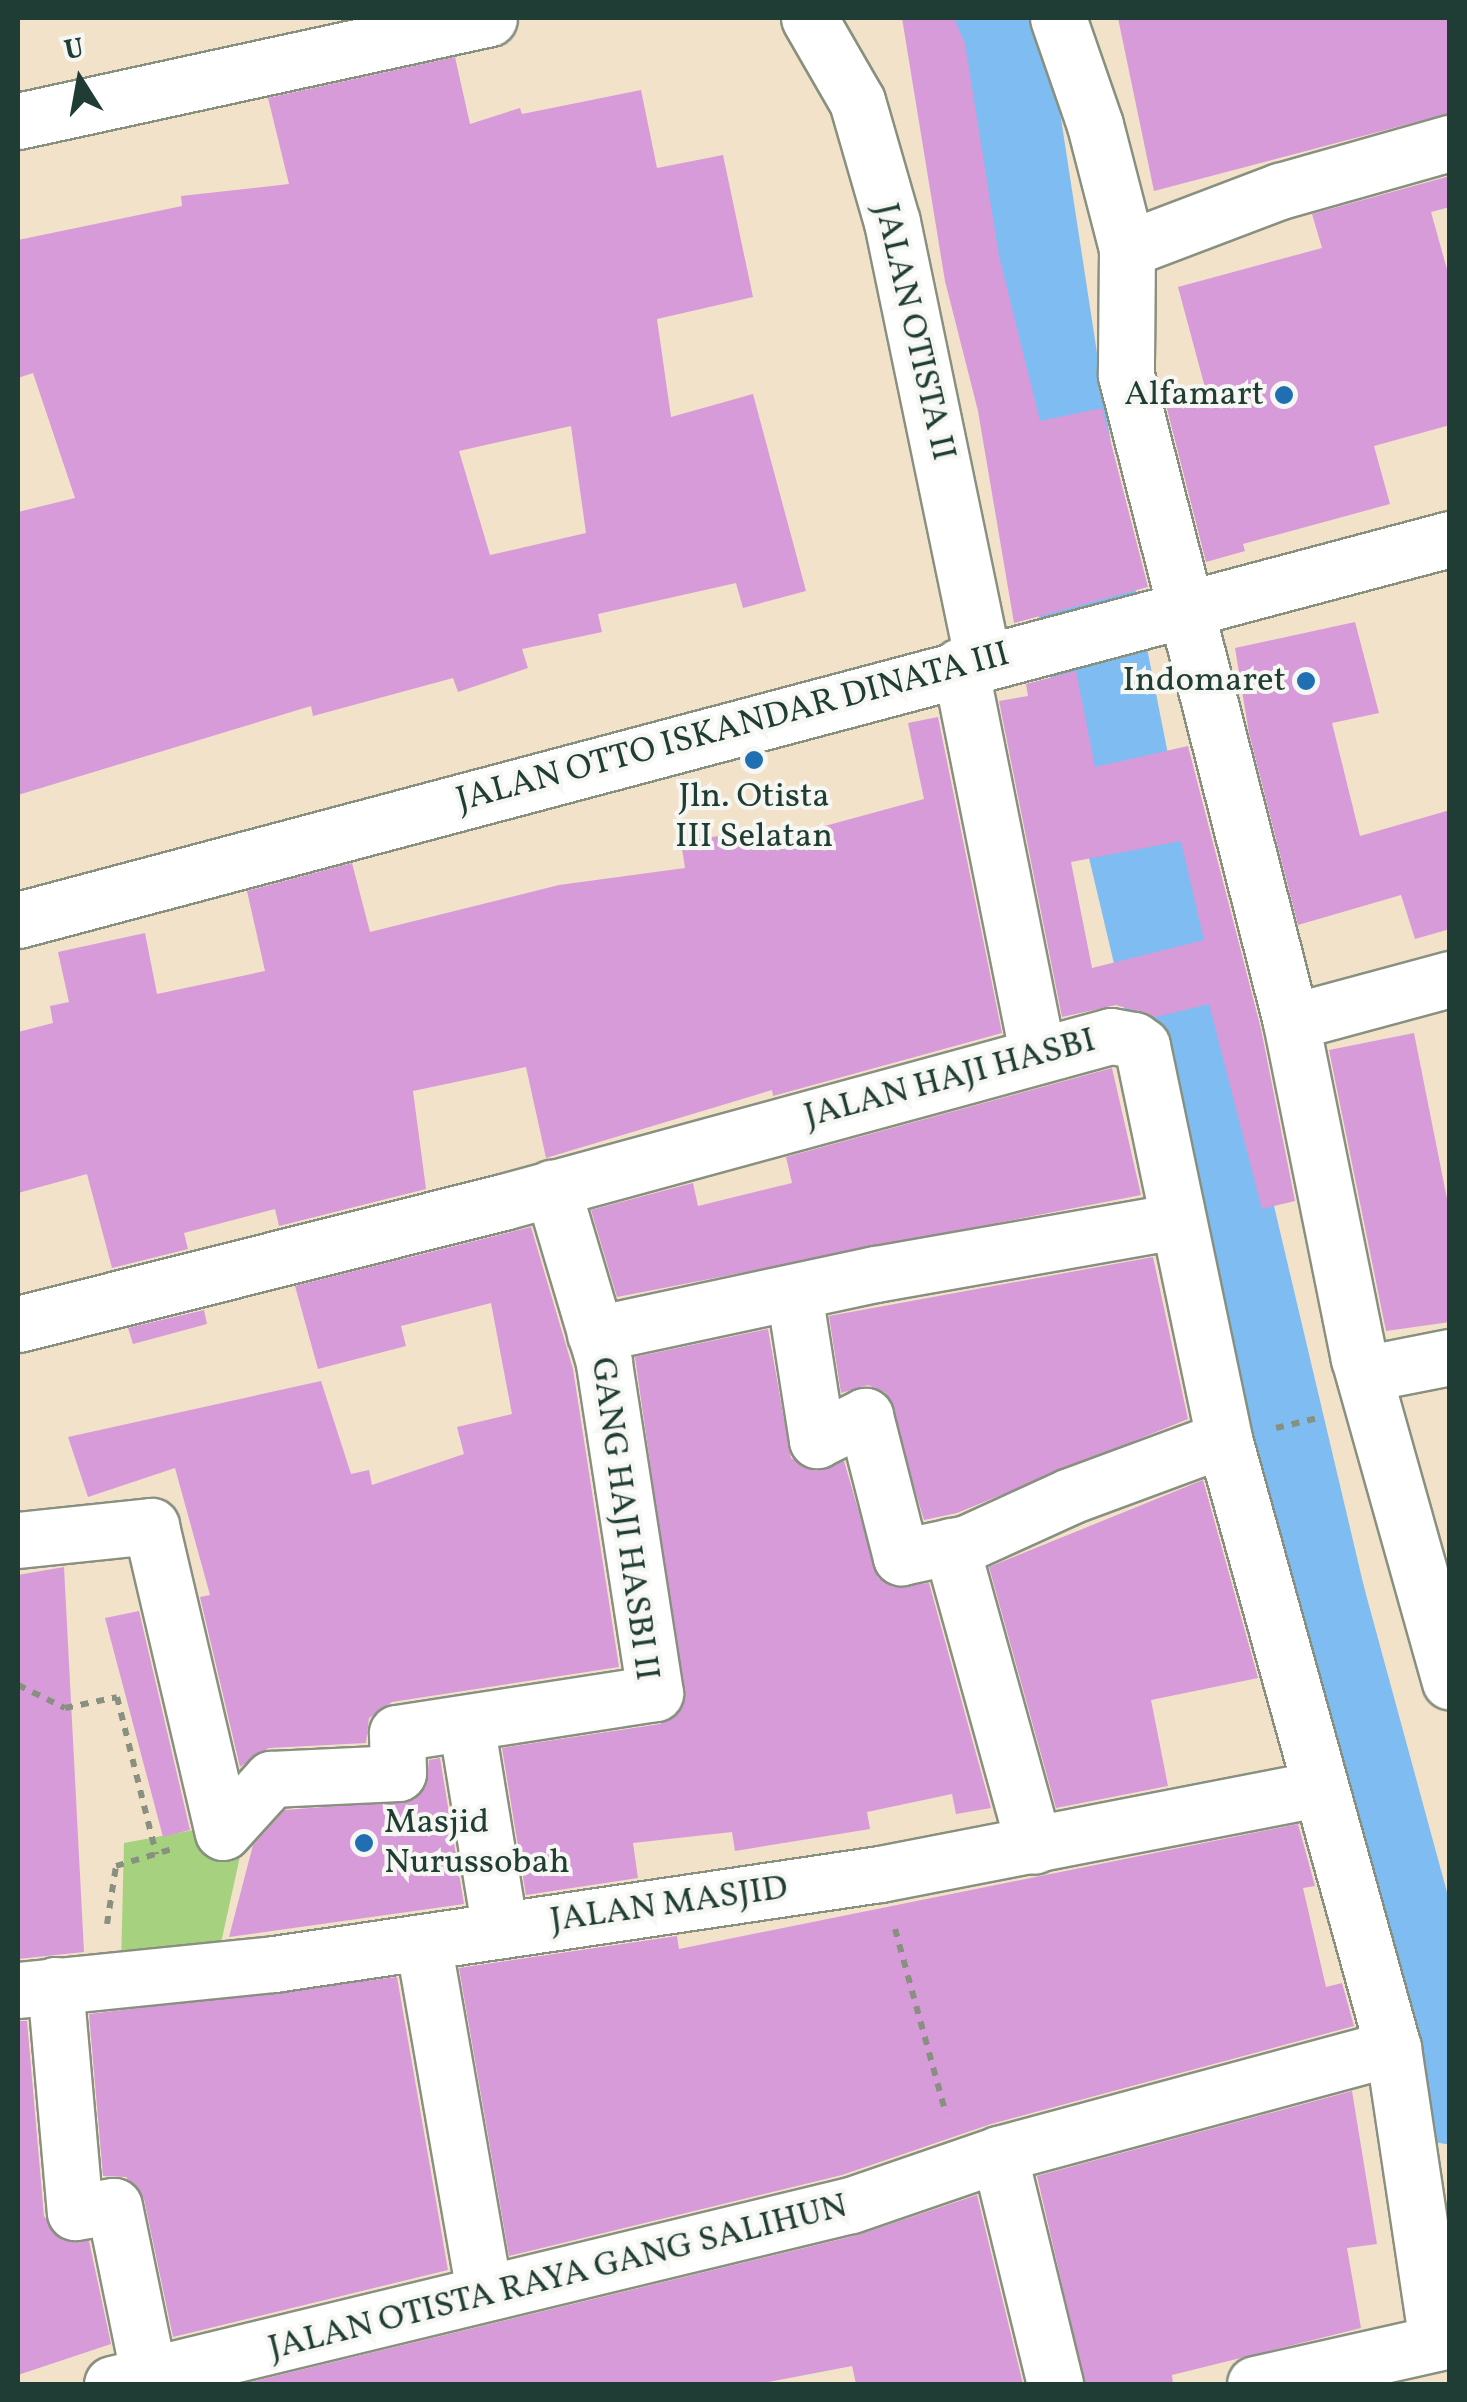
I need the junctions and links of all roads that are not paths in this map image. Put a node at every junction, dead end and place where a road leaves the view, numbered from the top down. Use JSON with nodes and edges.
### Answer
{"nodes":[{"id":1,"x":489,"y":18,"type":"edge"},
{"id":2,"x":809,"y":18,"type":"edge"},
{"id":3,"x":1058,"y":18,"type":"edge"},
{"id":4,"x":18,"y":122,"type":"edge"},
{"id":5,"x":1450,"y":143,"type":"edge"},
{"id":6,"x":1127,"y":249,"type":"junction"},
{"id":7,"x":1450,"y":539,"type":"edge"},
{"id":8,"x":1183,"y":609,"type":"junction"},
{"id":9,"x":971,"y":663,"type":"junction"},
{"id":10,"x":18,"y":920,"type":"edge"},
{"id":11,"x":1450,"y":980,"type":"edge"},
{"id":12,"x":1291,"y":1022,"type":"junction"},
{"id":13,"x":1038,"y":1056,"type":"junction"},
{"id":14,"x":552,"y":1188,"type":"junction"},
{"id":15,"x":1176,"y":1221,"type":"junction"},
{"id":16,"x":794,"y":1294,"type":"junction"},
{"id":17,"x":18,"y":1324,"type":"edge"},
{"id":18,"x":596,"y":1334,"type":"junction"},
{"id":19,"x":1450,"y":1356,"type":"edge"},
{"id":20,"x":1350,"y":1394,"type":"junction"},
{"id":21,"x":1246,"y":1435,"type":"junction"},
{"id":22,"x":21,"y":1524,"type":"edge"},
{"id":23,"x":951,"y":1546,"type":"junction"},
{"id":24,"x":1450,"y":1681,"type":"edge"},
{"id":25,"x":466,"y":1722,"type":"junction"},
{"id":26,"x":1316,"y":1789,"type":"junction"},
{"id":27,"x":1034,"y":1846,"type":"junction"},
{"id":28,"x":500,"y":1930,"type":"junction"},
{"id":29,"x":424,"y":1942,"type":"junction"},
{"id":30,"x":57,"y":1985,"type":"edge"},
{"id":31,"x":1393,"y":2048,"type":"junction"},
{"id":32,"x":980,"y":2161,"type":"junction"},
{"id":33,"x":484,"y":2293,"type":"junction"},
{"id":34,"x":1443,"y":2340,"type":"edge"},
{"id":35,"x":296,"y":2364,"type":"edge"},
{"id":36,"x":130,"y":2380,"type":"edge"},
{"id":37,"x":1056,"y":2384,"type":"edge"},
{"id":38,"x":1255,"y":2384,"type":"edge"}],
"edges":[{"from":1,"to":4,"type":"street"},
{"from":2,"to":9,"type":"street","name":"JALAN OTISTA II"},
{"from":3,"to":6,"type":"street"},
{"from":5,"to":6,"type":"street"},
{"from":6,"to":8,"type":"street"},
{"from":7,"to":8,"type":"street","name":"JALAN OTTO ISKANDAR DINATA III"},
{"from":8,"to":9,"type":"street","name":"JALAN OTTO ISKANDAR DINATA III"},
{"from":8,"to":12,"type":"street"},
{"from":9,"to":10,"type":"street","name":"JALAN OTTO ISKANDAR DINATA III"},
{"from":9,"to":13,"type":"street","name":"JALAN OTISTA II"},
{"from":11,"to":12,"type":"street"},
{"from":12,"to":20,"type":"street"},
{"from":13,"to":14,"type":"street","name":"JALAN HAJI HASBI"},
{"from":13,"to":15,"type":"street","name":"JALAN HAJI HASBI"},
{"from":14,"to":17,"type":"street","name":"JALAN HAJI HASBI"},
{"from":14,"to":18,"type":"street","name":"GANG HAJI HASBI II"},
{"from":15,"to":16,"type":"street"},
{"from":15,"to":21,"type":"street","name":"JALAN HAJI HASBI"},
{"from":16,"to":18,"type":"street"},
{"from":16,"to":23,"type":"street"},
{"from":18,"to":25,"type":"street","name":"GANG HAJI HASBI II"},
{"from":19,"to":20,"type":"street"},
{"from":20,"to":24,"type":"street"},
{"from":21,"to":23,"type":"street"},
{"from":21,"to":26,"type":"street","name":"JALAN HAJI HASBI"},
{"from":22,"to":25,"type":"street","name":"GANG HAJI HASBI II"},
{"from":23,"to":27,"type":"street"},
{"from":25,"to":28,"type":"street"},
{"from":26,"to":27,"type":"street","name":"JALAN MASJID"},
{"from":26,"to":31,"type":"street","name":"JALAN HAJI HASBI"},
{"from":27,"to":28,"type":"street","name":"JALAN MASJID"},
{"from":28,"to":29,"type":"street","name":"JALAN MASJID"},
{"from":29,"to":30,"type":"street","name":"JALAN MASJID"},
{"from":29,"to":33,"type":"street"},
{"from":30,"to":36,"type":"street"},
{"from":31,"to":32,"type":"street","name":"JALAN OTISTA RAYA GANG SALIHUN"},
{"from":31,"to":34,"type":"street","name":"JALAN HAJI HASBI"},
{"from":32,"to":33,"type":"street","name":"JALAN OTISTA RAYA GANG SALIHUN"},
{"from":32,"to":37,"type":"street"},
{"from":33,"to":35,"type":"street","name":"JALAN OTISTA RAYA GANG SALIHUN"},
{"from":34,"to":38,"type":"street"},
{"from":35,"to":36,"type":"street","name":"JALAN OTISTA RAYA GANG SALIHUN"}]}
